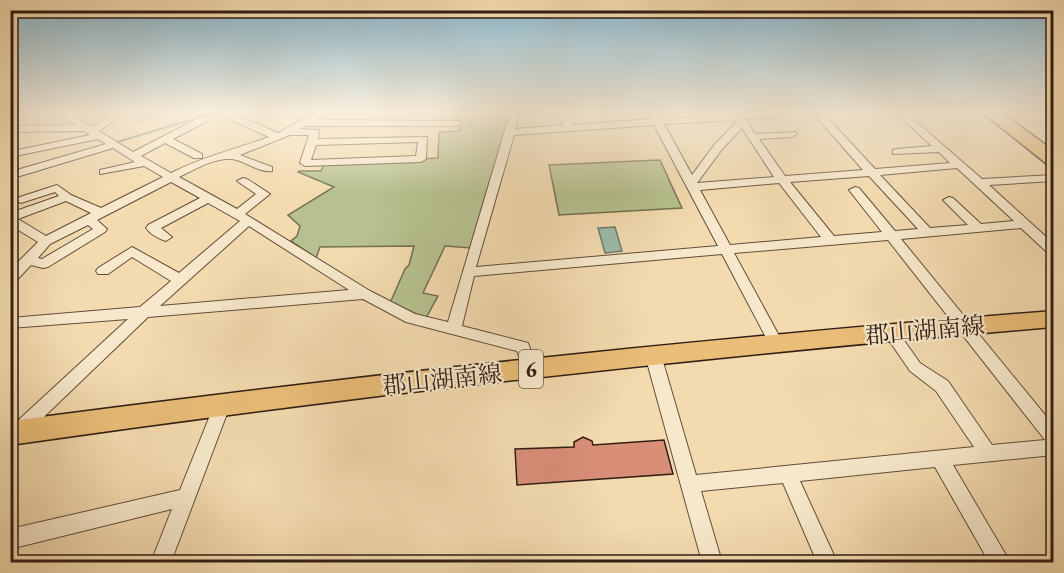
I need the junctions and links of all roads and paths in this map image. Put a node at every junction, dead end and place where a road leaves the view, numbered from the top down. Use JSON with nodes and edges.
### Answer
{"nodes":[{"id":1,"x":64,"y":140,"type":"edge"},
{"id":2,"x":104,"y":140,"type":"edge"},
{"id":3,"x":163,"y":140,"type":"edge"},
{"id":4,"x":165,"y":140,"type":"edge"},
{"id":5,"x":269,"y":140,"type":"edge"},
{"id":6,"x":395,"y":140,"type":"edge"},
{"id":7,"x":423,"y":140,"type":"edge"},
{"id":8,"x":507,"y":140,"type":"edge"},
{"id":9,"x":667,"y":140,"type":"edge"},
{"id":10,"x":723,"y":140,"type":"edge"},
{"id":11,"x":754,"y":140,"type":"edge"},
{"id":12,"x":841,"y":140,"type":"edge"},
{"id":13,"x":930,"y":140,"type":"edge"},
{"id":14,"x":1026,"y":140,"type":"edge"},
{"id":15,"x":311,"y":142,"type":"joint"},
{"id":16,"x":113,"y":145,"type":"junction"},
{"id":17,"x":941,"y":149,"type":"junction"},
{"id":18,"x":897,"y":152,"type":"dead end"},
{"id":19,"x":231,"y":155,"type":"junction"},
{"id":20,"x":198,"y":156,"type":"dead end"},
{"id":21,"x":10,"y":159,"type":"edge"},
{"id":22,"x":139,"y":160,"type":"junction"},
{"id":23,"x":1053,"y":160,"type":"edge"},
{"id":24,"x":960,"y":165,"type":"junction"},
{"id":25,"x":268,"y":169,"type":"dead end"},
{"id":26,"x":104,"y":172,"type":"dead end"},
{"id":27,"x":871,"y":173,"type":"junction"},
{"id":28,"x":10,"y":176,"type":"edge"},
{"id":29,"x":170,"y":177,"type":"junction"},
{"id":30,"x":1053,"y":178,"type":"edge"},
{"id":31,"x":782,"y":180,"type":"junction"},
{"id":32,"x":243,"y":182,"type":"dead end"},
{"id":33,"x":979,"y":182,"type":"junction"},
{"id":34,"x":691,"y":185,"type":"junction"},
{"id":35,"x":855,"y":190,"type":"dead end"},
{"id":36,"x":67,"y":196,"type":"junction"},
{"id":37,"x":208,"y":198,"type":"junction"},
{"id":38,"x":21,"y":200,"type":"dead end"},
{"id":39,"x":949,"y":200,"type":"dead end"},
{"id":40,"x":101,"y":213,"type":"junction"},
{"id":41,"x":243,"y":217,"type":"junction"},
{"id":42,"x":88,"y":219,"type":"junction"},
{"id":43,"x":1024,"y":224,"type":"junction"},
{"id":44,"x":978,"y":228,"type":"junction"},
{"id":45,"x":928,"y":233,"type":"junction"},
{"id":46,"x":891,"y":236,"type":"junction"},
{"id":47,"x":166,"y":237,"type":"dead end"},
{"id":48,"x":46,"y":241,"type":"junction"},
{"id":49,"x":831,"y":241,"type":"junction"},
{"id":50,"x":725,"y":251,"type":"junction"},
{"id":51,"x":1053,"y":252,"type":"edge"},
{"id":52,"x":28,"y":259,"type":"junction"},
{"id":53,"x":103,"y":271,"type":"dead end"},
{"id":54,"x":468,"y":272,"type":"junction"},
{"id":55,"x":10,"y":279,"type":"edge"},
{"id":56,"x":180,"y":280,"type":"junction"},
{"id":57,"x":365,"y":294,"type":"junction"},
{"id":58,"x":144,"y":312,"type":"junction"},
{"id":59,"x":1053,"y":319,"type":"edge"},
{"id":60,"x":10,"y":323,"type":"edge"},
{"id":61,"x":963,"y":326,"type":"junction"},
{"id":62,"x":454,"y":328,"type":"junction"},
{"id":63,"x":891,"y":333,"type":"junction"},
{"id":64,"x":776,"y":343,"type":"junction"},
{"id":65,"x":653,"y":355,"type":"junction"},
{"id":66,"x":531,"y":369,"type":"junction"},
{"id":67,"x":223,"y":403,"type":"junction"},
{"id":68,"x":13,"y":433,"type":"edge"},
{"id":69,"x":1053,"y":439,"type":"edge"},
{"id":70,"x":1053,"y":447,"type":"edge"},
{"id":71,"x":988,"y":454,"type":"junction"},
{"id":72,"x":940,"y":460,"type":"junction"},
{"id":73,"x":788,"y":475,"type":"junction"},
{"id":74,"x":691,"y":484,"type":"junction"},
{"id":75,"x":187,"y":497,"type":"junction"},
{"id":76,"x":10,"y":539,"type":"edge"},
{"id":77,"x":161,"y":562,"type":"edge"},
{"id":78,"x":712,"y":562,"type":"edge"},
{"id":79,"x":827,"y":562,"type":"edge"},
{"id":80,"x":1000,"y":562,"type":"edge"}],
"edges":[{"from":1,"to":21,"type":"street"},
{"from":2,"to":16,"type":"street"},
{"from":3,"to":22,"type":"street"},
{"from":4,"to":20,"type":"street"},
{"from":5,"to":19,"type":"street"},
{"from":6,"to":15,"type":"street"},
{"from":7,"to":15,"type":"street"},
{"from":8,"to":54,"type":"street"},
{"from":9,"to":34,"type":"street"},
{"from":10,"to":34,"type":"street"},
{"from":11,"to":31,"type":"street"},
{"from":12,"to":27,"type":"street"},
{"from":13,"to":17,"type":"street"},
{"from":14,"to":23,"type":"highway"},
{"from":16,"to":22,"type":"street"},
{"from":16,"to":28,"type":"street"},
{"from":17,"to":18,"type":"street"},
{"from":17,"to":24,"type":"street"},
{"from":19,"to":25,"type":"street"},
{"from":19,"to":29,"type":"street"},
{"from":22,"to":26,"type":"street"},
{"from":22,"to":29,"type":"street"},
{"from":24,"to":27,"type":"street"},
{"from":24,"to":33,"type":"street"},
{"from":27,"to":31,"type":"street"},
{"from":27,"to":45,"type":"street"},
{"from":29,"to":37,"type":"street"},
{"from":29,"to":40,"type":"street"},
{"from":30,"to":33,"type":"street"},
{"from":31,"to":34,"type":"street"},
{"from":31,"to":49,"type":"street"},
{"from":32,"to":41,"type":"street"},
{"from":33,"to":43,"type":"street"},
{"from":34,"to":50,"type":"street"},
{"from":35,"to":46,"type":"street"},
{"from":36,"to":38,"type":"street"},
{"from":36,"to":40,"type":"street"},
{"from":36,"to":48,"type":"street"},
{"from":37,"to":41,"type":"street"},
{"from":37,"to":47,"type":"street"},
{"from":39,"to":44,"type":"street"},
{"from":40,"to":42,"type":"street"},
{"from":41,"to":56,"type":"street"},
{"from":41,"to":57,"type":"street"},
{"from":42,"to":48,"type":"street"},
{"from":42,"to":52,"type":"street"},
{"from":43,"to":44,"type":"street"},
{"from":43,"to":51,"type":"street"},
{"from":44,"to":45,"type":"street"},
{"from":45,"to":46,"type":"street"},
{"from":46,"to":49,"type":"street"},
{"from":46,"to":61,"type":"street"},
{"from":48,"to":52,"type":"street"},
{"from":49,"to":50,"type":"street"},
{"from":50,"to":54,"type":"street"},
{"from":50,"to":64,"type":"street"},
{"from":52,"to":55,"type":"street"},
{"from":53,"to":56,"type":"street"},
{"from":54,"to":62,"type":"street"},
{"from":56,"to":58,"type":"street"},
{"from":57,"to":58,"type":"street"},
{"from":57,"to":62,"type":"street"},
{"from":58,"to":60,"type":"street"},
{"from":58,"to":68,"type":"street"},
{"from":59,"to":61,"type":"main road","name":"郡山湖南線","number":"6"},
{"from":61,"to":63,"type":"main road","name":"郡山湖南線","number":"6"},
{"from":61,"to":69,"type":"street"},
{"from":62,"to":66,"type":"street"},
{"from":63,"to":64,"type":"main road","name":"郡山湖南線","number":"6"},
{"from":63,"to":71,"type":"street"},
{"from":64,"to":65,"type":"main road","name":"郡山湖南線","number":"6"},
{"from":65,"to":66,"type":"main road","name":"郡山湖南線","number":"6"},
{"from":65,"to":74,"type":"street"},
{"from":66,"to":67,"type":"main road","name":"郡山湖南線","number":"6"},
{"from":67,"to":68,"type":"main road","name":"郡山湖南線","number":"6"},
{"from":67,"to":75,"type":"street"},
{"from":70,"to":71,"type":"street"},
{"from":71,"to":72,"type":"street"},
{"from":72,"to":73,"type":"street"},
{"from":72,"to":80,"type":"street"},
{"from":73,"to":74,"type":"street"},
{"from":73,"to":79,"type":"street"},
{"from":74,"to":78,"type":"street"},
{"from":75,"to":76,"type":"street"},
{"from":75,"to":77,"type":"street"}]}
